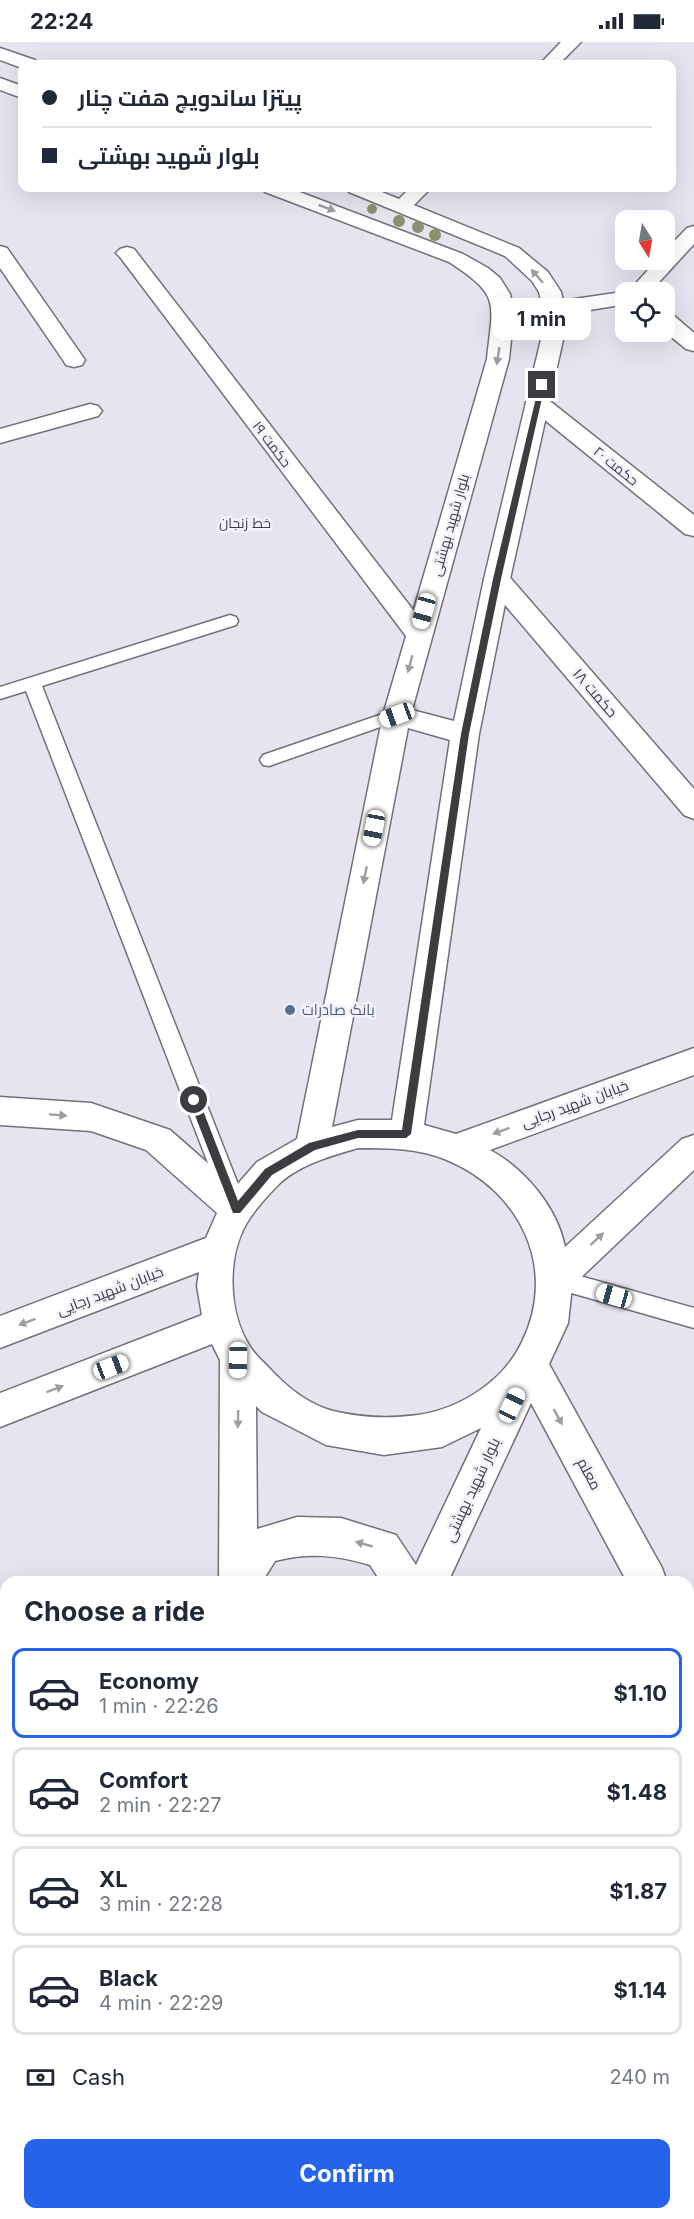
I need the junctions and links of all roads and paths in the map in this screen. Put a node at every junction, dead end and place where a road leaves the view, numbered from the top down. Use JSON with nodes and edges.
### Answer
{"nodes":[{"id":1,"x":572,"y":42,"type":"edge"},
{"id":2,"x":0,"y":54,"type":"edge"},
{"id":3,"x":18,"y":60,"type":"edge"},
{"id":4,"x":553,"y":60,"type":"edge"},
{"id":5,"x":0,"y":84,"type":"edge"},
{"id":6,"x":18,"y":91,"type":"edge"},
{"id":7,"x":283,"y":192,"type":"edge"},
{"id":8,"x":384,"y":192,"type":"edge"},
{"id":9,"x":412,"y":196,"type":"edge"},
{"id":10,"x":694,"y":232,"type":"edge"},
{"id":11,"x":0,"y":252,"type":"edge"},
{"id":12,"x":127,"y":253,"type":"dead end"},
{"id":13,"x":648,"y":282,"type":"edge"},
{"id":14,"x":615,"y":299,"type":"edge"},
{"id":15,"x":554,"y":309,"type":"junction"},
{"id":16,"x":675,"y":317,"type":"edge"},
{"id":17,"x":694,"y":345,"type":"edge"},
{"id":18,"x":74,"y":360,"type":"dead end"},
{"id":19,"x":538,"y":403,"type":"junction"},
{"id":20,"x":90,"y":411,"type":"dead end"},
{"id":21,"x":0,"y":436,"type":"edge"},
{"id":22,"x":694,"y":528,"type":"edge"},
{"id":23,"x":497,"y":579,"type":"junction"},
{"id":24,"x":230,"y":621,"type":"dead end"},
{"id":25,"x":418,"y":634,"type":"junction"},
{"id":26,"x":32,"y":683,"type":"junction"},
{"id":27,"x":0,"y":693,"type":"edge"},
{"id":28,"x":397,"y":715,"type":"junction"},
{"id":29,"x":465,"y":734,"type":"junction"},
{"id":30,"x":270,"y":760,"type":"dead end"},
{"id":31,"x":694,"y":808,"type":"edge"},
{"id":32,"x":694,"y":1061,"type":"edge"},
{"id":33,"x":0,"y":1111,"type":"edge"},
{"id":34,"x":406,"y":1134,"type":"junction"},
{"id":35,"x":312,"y":1146,"type":"junction"},
{"id":36,"x":456,"y":1148,"type":"junction"},
{"id":37,"x":694,"y":1149,"type":"edge"},
{"id":38,"x":236,"y":1209,"type":"junction"},
{"id":39,"x":219,"y":1249,"type":"junction"},
{"id":40,"x":555,"y":1279,"type":"junction"},
{"id":41,"x":694,"y":1318,"type":"edge"},
{"id":42,"x":222,"y":1324,"type":"junction"},
{"id":43,"x":0,"y":1332,"type":"edge"},
{"id":44,"x":238,"y":1360,"type":"junction"},
{"id":45,"x":531,"y":1365,"type":"junction"},
{"id":46,"x":0,"y":1410,"type":"edge"},
{"id":47,"x":239,"y":1576,"type":"edge"},
{"id":48,"x":243,"y":1576,"type":"edge"},
{"id":49,"x":400,"y":1576,"type":"edge"},
{"id":50,"x":431,"y":1576,"type":"edge"},
{"id":51,"x":645,"y":1576,"type":"edge"}],
"edges":[{"from":1,"to":4,"type":"street"},
{"from":2,"to":3,"type":"street"},
{"from":5,"to":6,"type":"street"},
{"from":7,"to":25,"type":"street","name":"بلوار شهید بهشتی","one_way":true},
{"from":8,"to":9,"type":"street"},
{"from":15,"to":9,"type":"street","one_way":true},
{"from":10,"to":13,"type":"street"},
{"from":11,"to":18,"type":"street"},
{"from":12,"to":25,"type":"street","name":"حکمت ۱۹"},
{"from":14,"to":15,"type":"street"},
{"from":15,"to":19,"type":"street"},
{"from":16,"to":17,"type":"street"},
{"from":19,"to":22,"type":"street","name":"حکمت ۲۰"},
{"from":19,"to":23,"type":"street"},
{"from":20,"to":21,"type":"street"},
{"from":23,"to":29,"type":"street"},
{"from":23,"to":31,"type":"street","name":"حکمت ۱۸"},
{"from":24,"to":26,"type":"lane"},
{"from":25,"to":28,"type":"street","name":"بلوار شهید بهشتی","one_way":true},
{"from":26,"to":27,"type":"lane"},
{"from":26,"to":38,"type":"lane"},
{"from":28,"to":29,"type":"street"},
{"from":28,"to":30,"type":"lane"},
{"from":28,"to":35,"type":"street","name":"بلوار شهید بهشتی","one_way":true},
{"from":29,"to":34,"type":"street"},
{"from":32,"to":36,"type":"street","name":"خیابان شهید رجایی","one_way":true},
{"from":33,"to":38,"type":"street","one_way":true},
{"from":34,"to":35,"type":"street","name":"بلوار شهید بهشتی"},
{"from":34,"to":36,"type":"street","name":"بلوار شهید بهشتی"},
{"from":35,"to":38,"type":"street","name":"بلوار شهید بهشتی"},
{"from":36,"to":40,"type":"street","name":"بلوار شهید بهشتی"},
{"from":40,"to":37,"type":"street","one_way":true},
{"from":38,"to":39,"type":"street","name":"بلوار شهید بهشتی"},
{"from":39,"to":42,"type":"street","name":"بلوار شهید بهشتی"},
{"from":39,"to":43,"type":"street","name":"خیابان شهید رجایی","one_way":true},
{"from":40,"to":41,"type":"lane"},
{"from":40,"to":45,"type":"street","name":"بلوار شهید بهشتی"},
{"from":42,"to":44,"type":"street","name":"بلوار شهید بهشتی"},
{"from":46,"to":42,"type":"street","one_way":true},
{"from":44,"to":45,"type":"street"},
{"from":44,"to":47,"type":"street","one_way":true},
{"from":45,"to":50,"type":"street","name":"بلوار شهید بهشتی"},
{"from":45,"to":51,"type":"street","name":"معلم","one_way":true},
{"from":49,"to":48,"type":"street","one_way":true}]}
